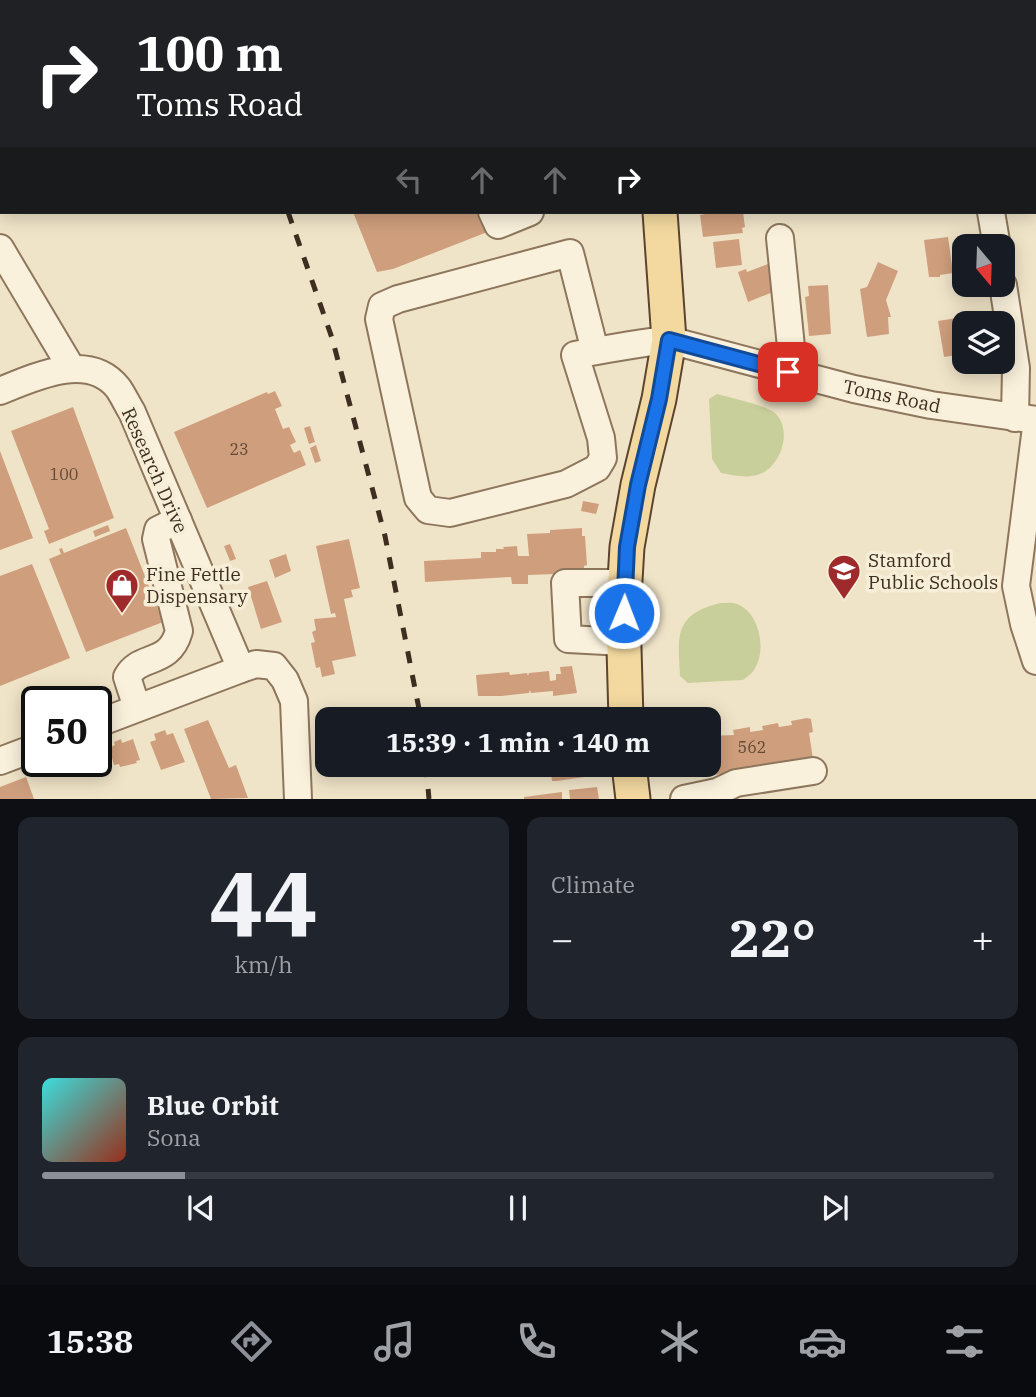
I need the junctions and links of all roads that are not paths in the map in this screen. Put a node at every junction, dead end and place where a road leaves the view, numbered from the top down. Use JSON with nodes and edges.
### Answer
{"nodes":[{"id":1,"x":518,"y":214,"type":"edge"},
{"id":2,"x":660,"y":214,"type":"edge"},
{"id":3,"x":991,"y":214,"type":"edge"},
{"id":4,"x":495,"y":218,"type":"edge"},
{"id":5,"x":995,"y":234,"type":"edge"},
{"id":6,"x":780,"y":238,"type":"dead end"},
{"id":7,"x":0,"y":248,"type":"edge"},
{"id":8,"x":1005,"y":298,"type":"edge"},
{"id":9,"x":669,"y":340,"type":"junction"},
{"id":10,"x":596,"y":351,"type":"junction"},
{"id":11,"x":72,"y":369,"type":"junction"},
{"id":12,"x":788,"y":372,"type":"junction"},
{"id":13,"x":4,"y":382,"type":"edge"},
{"id":14,"x":1029,"y":422,"type":"edge"},
{"id":15,"x":178,"y":520,"type":"junction"},
{"id":16,"x":624,"y":583,"type":"junction"},
{"id":17,"x":624,"y":642,"type":"junction"},
{"id":18,"x":1036,"y":661,"type":"edge"},
{"id":19,"x":241,"y":668,"type":"junction"},
{"id":20,"x":626,"y":707,"type":"edge"},
{"id":21,"x":137,"y":708,"type":"junction"},
{"id":22,"x":112,"y":718,"type":"edge"},
{"id":23,"x":21,"y":753,"type":"edge"},
{"id":24,"x":0,"y":761,"type":"edge"},
{"id":25,"x":813,"y":771,"type":"dead end"},
{"id":26,"x":630,"y":777,"type":"edge"},
{"id":27,"x":298,"y":799,"type":"edge"},
{"id":28,"x":633,"y":799,"type":"edge"},
{"id":29,"x":684,"y":799,"type":"edge"}],
"edges":[{"from":1,"to":4,"type":"street"},
{"from":2,"to":9,"type":"main road"},
{"from":3,"to":5,"type":"street"},
{"from":6,"to":12,"type":"street"},
{"from":7,"to":11,"type":"street"},
{"from":8,"to":14,"type":"street"},
{"from":9,"to":10,"type":"street"},
{"from":9,"to":12,"type":"street","name":"Toms Road"},
{"from":9,"to":16,"type":"main road"},
{"from":10,"to":10,"type":"street"},
{"from":11,"to":13,"type":"street","name":"Research Drive"},
{"from":11,"to":15,"type":"street","name":"Research Drive"},
{"from":12,"to":14,"type":"street","name":"Toms Road"},
{"from":14,"to":18,"type":"street"},
{"from":15,"to":19,"type":"street","name":"Research Drive"},
{"from":15,"to":21,"type":"street"},
{"from":16,"to":17,"type":"main road"},
{"from":16,"to":17,"type":"street"},
{"from":17,"to":20,"type":"main road"},
{"from":19,"to":21,"type":"street"},
{"from":19,"to":27,"type":"street"},
{"from":21,"to":22,"type":"street"},
{"from":23,"to":24,"type":"street"},
{"from":25,"to":29,"type":"street"},
{"from":26,"to":28,"type":"main road"}]}
